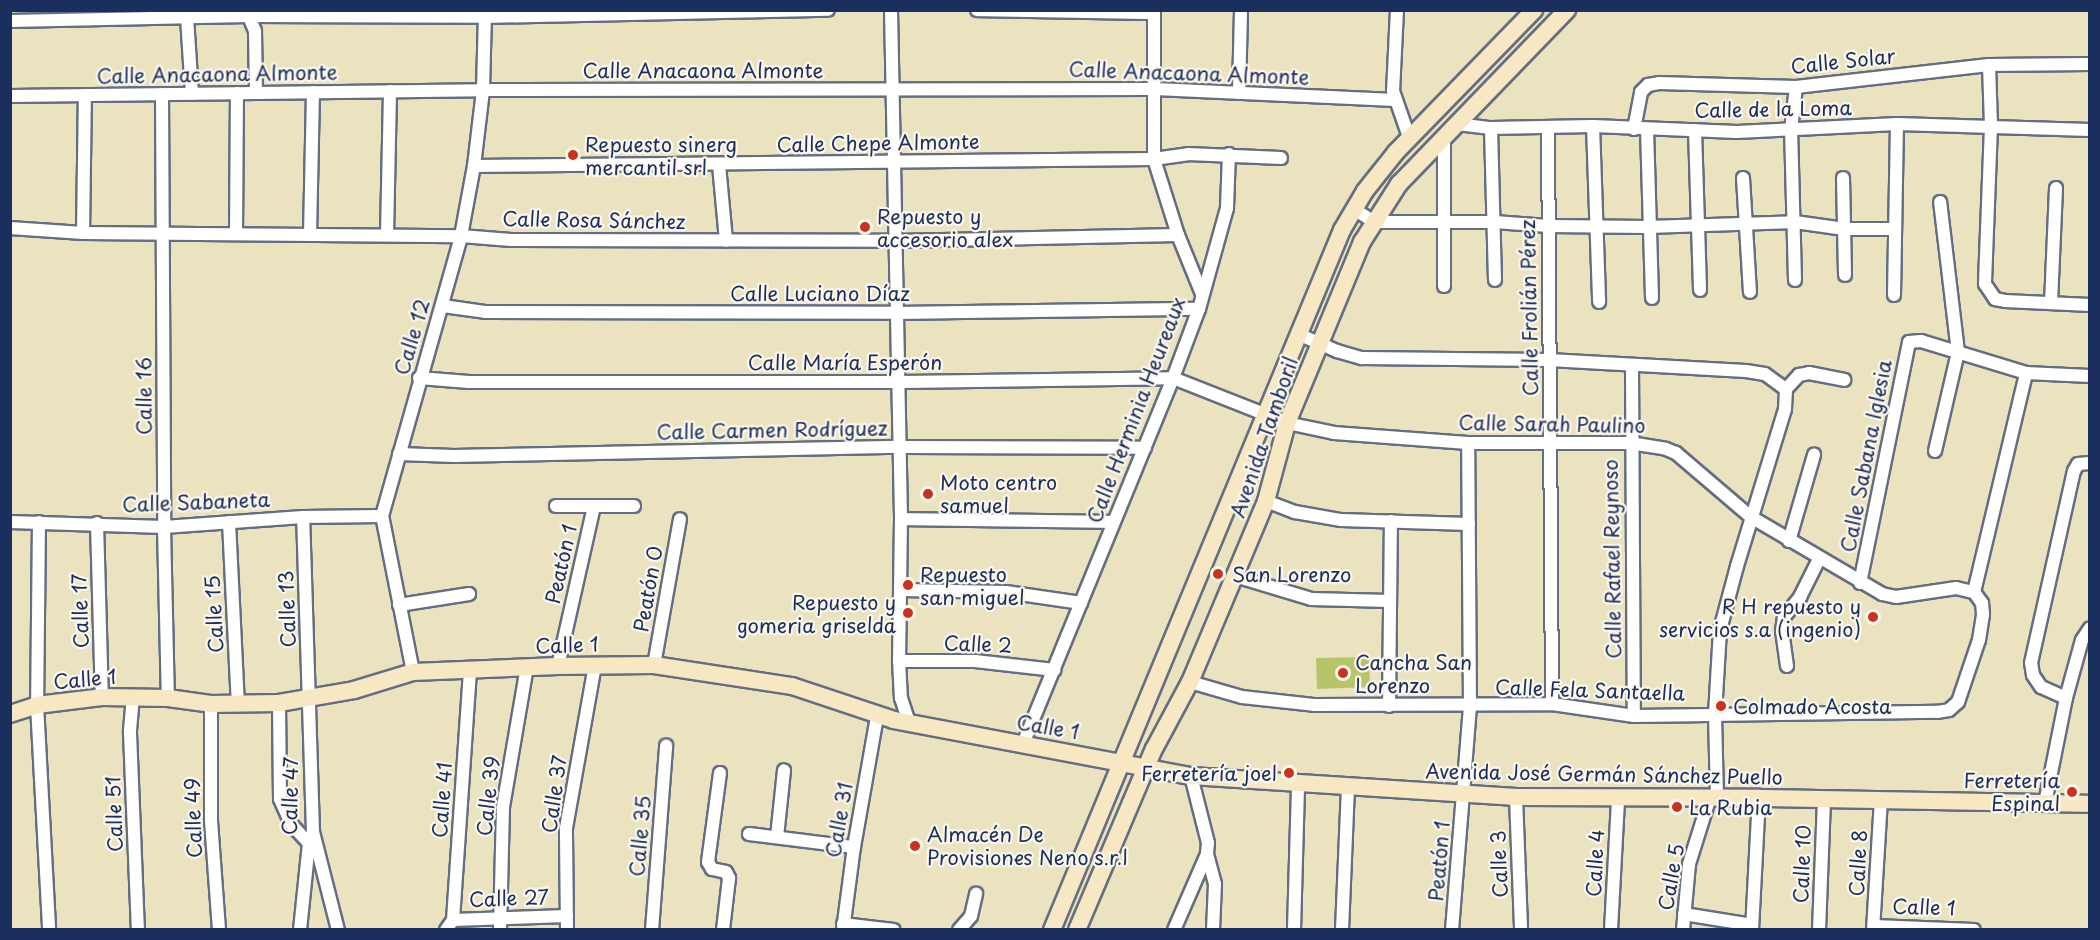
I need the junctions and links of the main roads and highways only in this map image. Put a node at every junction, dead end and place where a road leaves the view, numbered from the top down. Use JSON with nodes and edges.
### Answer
{"nodes":[{"id":1,"x":1534,"y":10,"type":"edge"},
{"id":2,"x":1567,"y":10,"type":"edge"},
{"id":3,"x":10,"y":714,"type":"edge"},
{"id":4,"x":1120,"y":762,"type":"junction"},
{"id":5,"x":1146,"y":766,"type":"junction"},
{"id":6,"x":2090,"y":804,"type":"edge"},
{"id":7,"x":1052,"y":930,"type":"edge"},
{"id":8,"x":1077,"y":930,"type":"edge"}],
"edges":[{"from":1,"to":4,"type":"main road","name":"Avenida Tamboril"},
{"from":2,"to":5,"type":"main road","name":"Avenida Tamboril"},
{"from":3,"to":4,"type":"main road","name":"Calle 1"},
{"from":4,"to":5,"type":"main road","name":"Avenida José Germán Sánchez Puello"},
{"from":4,"to":7,"type":"main road","name":"Avenida Tamboril"},
{"from":5,"to":6,"type":"main road","name":"Avenida José Germán Sánchez Puello"},
{"from":5,"to":8,"type":"main road","name":"Avenida Tamboril"}]}
